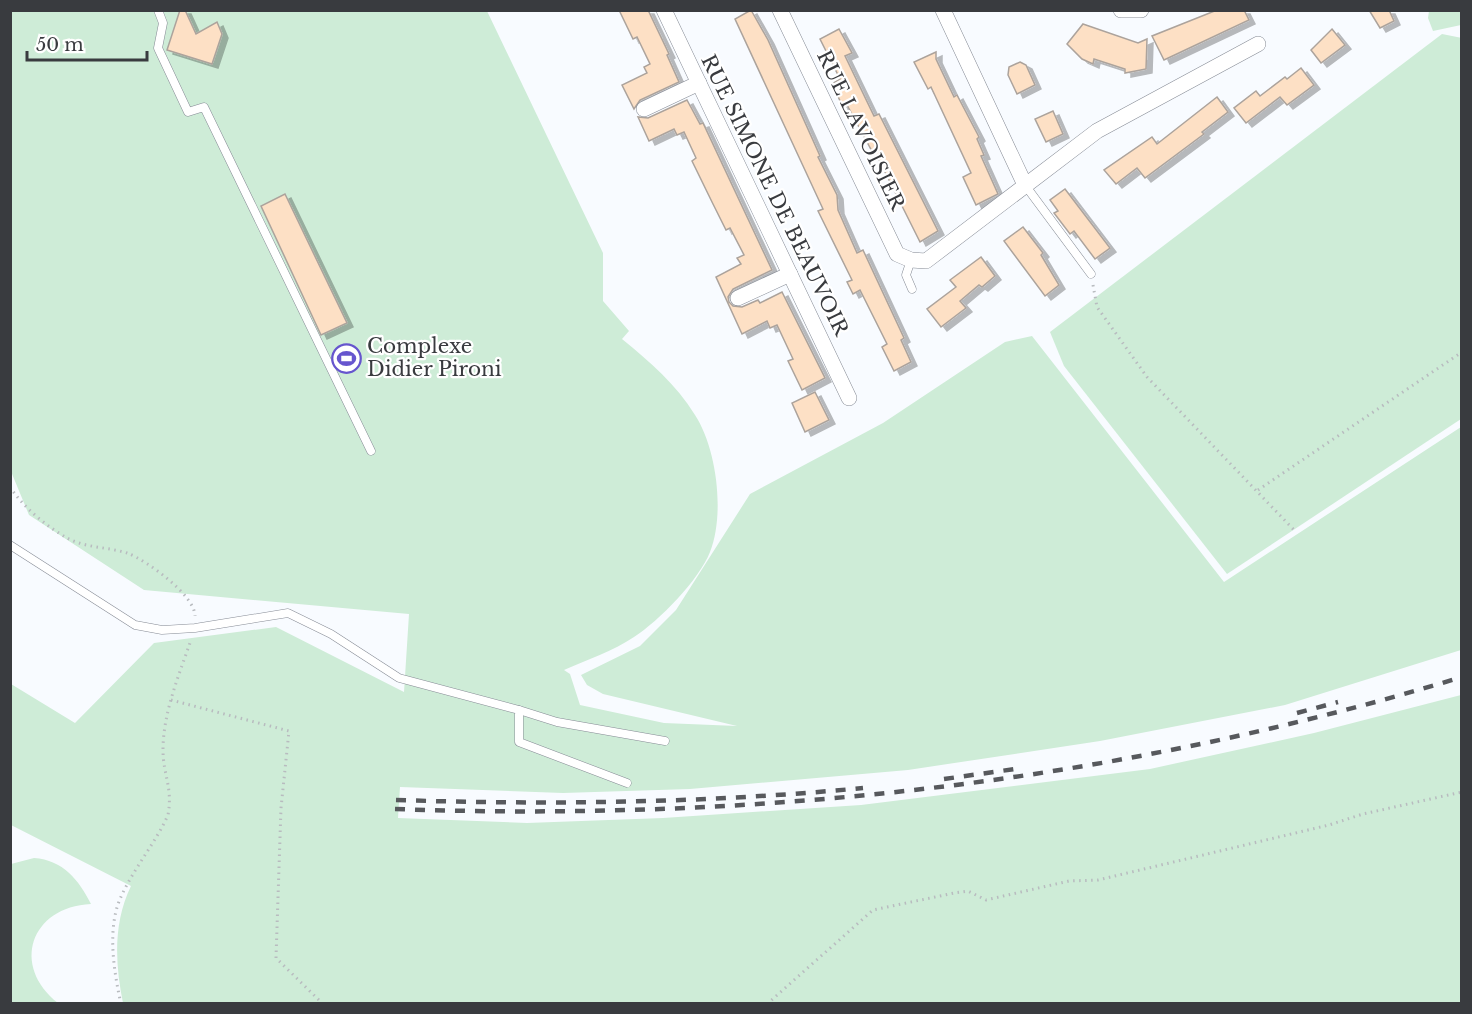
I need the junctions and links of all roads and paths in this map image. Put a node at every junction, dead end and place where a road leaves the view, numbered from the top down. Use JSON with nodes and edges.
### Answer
{"nodes":[{"id":1,"x":158,"y":10,"type":"edge"},
{"id":2,"x":664,"y":10,"type":"edge"},
{"id":3,"x":780,"y":10,"type":"edge"},
{"id":4,"x":943,"y":10,"type":"edge"},
{"id":5,"x":1121,"y":10,"type":"edge"},
{"id":6,"x":1141,"y":10,"type":"edge"},
{"id":7,"x":1258,"y":44,"type":"dead end"},
{"id":8,"x":699,"y":83,"type":"junction"},
{"id":9,"x":644,"y":109,"type":"dead end"},
{"id":10,"x":1025,"y":185,"type":"junction"},
{"id":11,"x":911,"y":260,"type":"junction"},
{"id":12,"x":790,"y":274,"type":"junction"},
{"id":13,"x":1091,"y":274,"type":"joint"},
{"id":14,"x":912,"y":289,"type":"dead end"},
{"id":15,"x":738,"y":298,"type":"dead end"},
{"id":16,"x":1461,"y":352,"type":"edge"},
{"id":17,"x":849,"y":398,"type":"dead end"},
{"id":18,"x":372,"y":451,"type":"dead end"},
{"id":19,"x":10,"y":487,"type":"edge"},
{"id":20,"x":1258,"y":490,"type":"junction"},
{"id":21,"x":1295,"y":531,"type":"dead end"},
{"id":22,"x":10,"y":544,"type":"edge"},
{"id":23,"x":195,"y":628,"type":"junction"},
{"id":24,"x":171,"y":700,"type":"junction"},
{"id":25,"x":519,"y":710,"type":"junction"},
{"id":26,"x":665,"y":741,"type":"dead end"},
{"id":27,"x":627,"y":783,"type":"dead end"},
{"id":28,"x":1461,"y":792,"type":"edge"},
{"id":29,"x":121,"y":1004,"type":"edge"},
{"id":30,"x":323,"y":1004,"type":"edge"},
{"id":31,"x":767,"y":1004,"type":"edge"}],
"edges":[{"from":1,"to":18,"type":"lane"},
{"from":2,"to":8,"type":"street","name":"RUE SIMONE DE BEAUVOIR"},
{"from":3,"to":11,"type":"street","name":"RUE LAVOISIER"},
{"from":4,"to":10,"type":"street"},
{"from":5,"to":6,"type":"street"},
{"from":7,"to":10,"type":"street"},
{"from":8,"to":9,"type":"street"},
{"from":8,"to":12,"type":"street","name":"RUE SIMONE DE BEAUVOIR"},
{"from":10,"to":11,"type":"street"},
{"from":10,"to":13,"type":"lane"},
{"from":11,"to":14,"type":"lane"},
{"from":12,"to":15,"type":"street"},
{"from":12,"to":17,"type":"street","name":"RUE SIMONE DE BEAUVOIR"},
{"from":13,"to":20,"type":"path"},
{"from":16,"to":20,"type":"path"},
{"from":19,"to":23,"type":"path"},
{"from":20,"to":21,"type":"path"},
{"from":22,"to":23,"type":"lane"},
{"from":23,"to":24,"type":"path"},
{"from":23,"to":25,"type":"lane"},
{"from":24,"to":29,"type":"path"},
{"from":24,"to":30,"type":"path"},
{"from":25,"to":26,"type":"lane"},
{"from":25,"to":27,"type":"lane"},
{"from":28,"to":31,"type":"path"}]}
